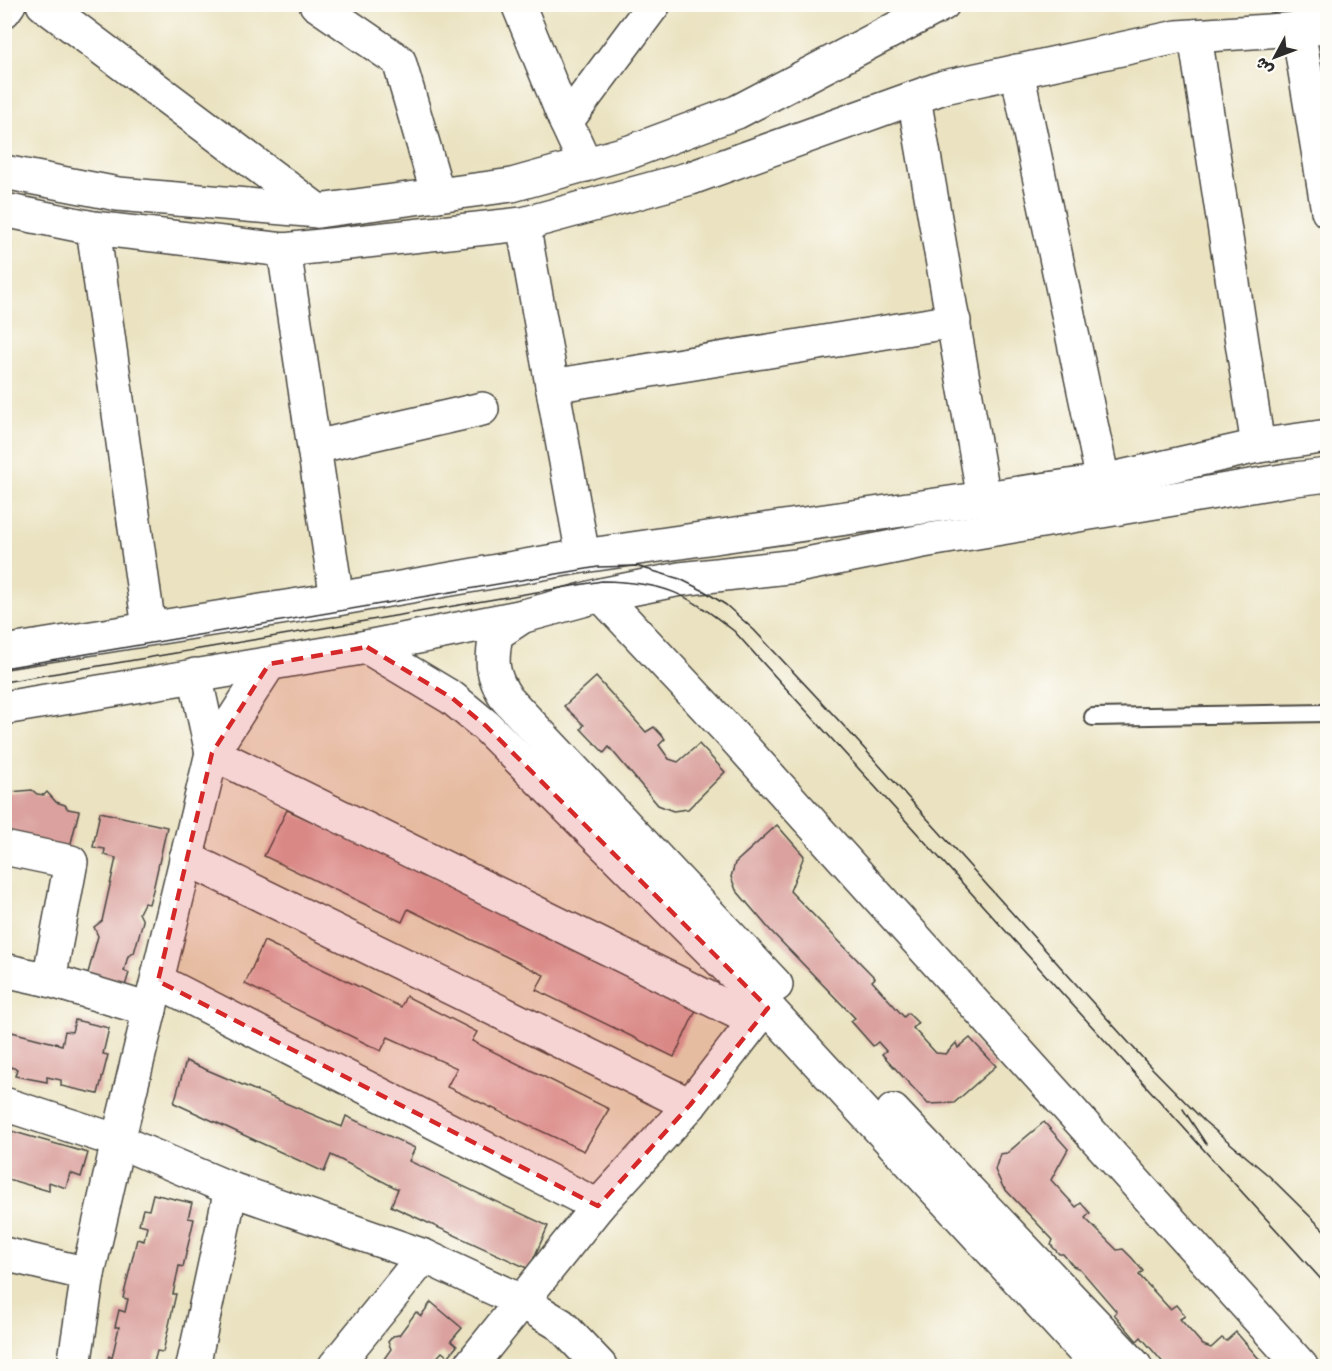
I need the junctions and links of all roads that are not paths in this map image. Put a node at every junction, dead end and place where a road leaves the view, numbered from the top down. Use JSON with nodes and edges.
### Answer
{"nodes":[{"id":1,"x":9,"y":4,"type":"edge"},
{"id":2,"x":42,"y":4,"type":"edge"},
{"id":3,"x":316,"y":4,"type":"edge"},
{"id":4,"x":518,"y":4,"type":"edge"},
{"id":5,"x":654,"y":4,"type":"edge"},
{"id":6,"x":943,"y":4,"type":"edge"},
{"id":7,"x":4,"y":11,"type":"edge"},
{"id":8,"x":1313,"y":28,"type":"edge"},
{"id":9,"x":1195,"y":36,"type":"junction"},
{"id":10,"x":1017,"y":71,"type":"junction"},
{"id":11,"x":914,"y":98,"type":"junction"},
{"id":12,"x":566,"y":122,"type":"junction"},
{"id":13,"x":586,"y":165,"type":"junction"},
{"id":14,"x":4,"y":172,"type":"edge"},
{"id":15,"x":438,"y":195,"type":"junction"},
{"id":16,"x":4,"y":210,"type":"edge"},
{"id":17,"x":318,"y":211,"type":"junction"},
{"id":18,"x":1328,"y":211,"type":"edge"},
{"id":19,"x":523,"y":224,"type":"junction"},
{"id":20,"x":93,"y":228,"type":"junction"},
{"id":21,"x":285,"y":250,"type":"junction"},
{"id":22,"x":954,"y":321,"type":"junction"},
{"id":23,"x":552,"y":386,"type":"junction"},
{"id":24,"x":482,"y":410,"type":"dead end"},
{"id":25,"x":1328,"y":436,"type":"edge"},
{"id":26,"x":1258,"y":446,"type":"junction"},
{"id":27,"x":315,"y":447,"type":"junction"},
{"id":28,"x":1328,"y":476,"type":"edge"},
{"id":29,"x":1103,"y":481,"type":"junction"},
{"id":30,"x":984,"y":499,"type":"junction"},
{"id":31,"x":584,"y":556,"type":"junction"},
{"id":32,"x":601,"y":595,"type":"junction"},
{"id":33,"x":337,"y":599,"type":"junction"},
{"id":34,"x":524,"y":616,"type":"junction"},
{"id":35,"x":149,"y":628,"type":"junction"},
{"id":36,"x":367,"y":647,"type":"junction"},
{"id":37,"x":4,"y":652,"type":"edge"},
{"id":38,"x":269,"y":664,"type":"junction"},
{"id":39,"x":195,"y":675,"type":"junction"},
{"id":40,"x":4,"y":708,"type":"edge"},
{"id":41,"x":1328,"y":713,"type":"edge"},
{"id":42,"x":1093,"y":717,"type":"dead end"},
{"id":43,"x":212,"y":753,"type":"junction"},
{"id":44,"x":4,"y":848,"type":"edge"},
{"id":45,"x":186,"y":858,"type":"junction"},
{"id":46,"x":4,"y":969,"type":"edge"},
{"id":47,"x":50,"y":980,"type":"junction"},
{"id":48,"x":154,"y":996,"type":"junction"},
{"id":49,"x":761,"y":1014,"type":"junction"},
{"id":50,"x":4,"y":1104,"type":"edge"},
{"id":51,"x":690,"y":1105,"type":"junction"},
{"id":52,"x":118,"y":1142,"type":"junction"},
{"id":53,"x":231,"y":1189,"type":"junction"},
{"id":54,"x":598,"y":1206,"type":"junction"},
{"id":55,"x":4,"y":1254,"type":"edge"},
{"id":56,"x":424,"y":1256,"type":"junction"},
{"id":57,"x":88,"y":1274,"type":"junction"},
{"id":58,"x":523,"y":1302,"type":"junction"},
{"id":59,"x":74,"y":1366,"type":"edge"},
{"id":60,"x":193,"y":1366,"type":"edge"},
{"id":61,"x":335,"y":1366,"type":"edge"},
{"id":62,"x":470,"y":1366,"type":"edge"},
{"id":63,"x":600,"y":1366,"type":"edge"},
{"id":64,"x":1098,"y":1366,"type":"edge"},
{"id":65,"x":1135,"y":1366,"type":"edge"},
{"id":66,"x":1301,"y":1366,"type":"edge"}],
"edges":[{"from":1,"to":7,"type":"street"},
{"from":2,"to":17,"type":"street"},
{"from":3,"to":15,"type":"street"},
{"from":4,"to":12,"type":"street"},
{"from":5,"to":12,"type":"street"},
{"from":6,"to":13,"type":"street"},
{"from":8,"to":9,"type":"street"},
{"from":8,"to":18,"type":"street"},
{"from":9,"to":10,"type":"street"},
{"from":9,"to":26,"type":"street"},
{"from":10,"to":11,"type":"street"},
{"from":10,"to":29,"type":"street"},
{"from":11,"to":19,"type":"street"},
{"from":11,"to":22,"type":"street"},
{"from":12,"to":13,"type":"street"},
{"from":13,"to":15,"type":"street"},
{"from":14,"to":17,"type":"street"},
{"from":15,"to":17,"type":"street"},
{"from":16,"to":20,"type":"street"},
{"from":19,"to":21,"type":"street"},
{"from":19,"to":23,"type":"street"},
{"from":20,"to":21,"type":"street"},
{"from":20,"to":35,"type":"street"},
{"from":21,"to":27,"type":"street"},
{"from":22,"to":23,"type":"street"},
{"from":22,"to":30,"type":"street"},
{"from":23,"to":31,"type":"street"},
{"from":24,"to":27,"type":"street"},
{"from":25,"to":26,"type":"street"},
{"from":26,"to":29,"type":"street"},
{"from":27,"to":33,"type":"street"},
{"from":28,"to":32,"type":"street"},
{"from":29,"to":30,"type":"street"},
{"from":30,"to":31,"type":"street"},
{"from":31,"to":33,"type":"street"},
{"from":32,"to":34,"type":"street"},
{"from":32,"to":66,"type":"street"},
{"from":33,"to":35,"type":"street"},
{"from":34,"to":36,"type":"street"},
{"from":34,"to":65,"type":"street"},
{"from":35,"to":37,"type":"street"},
{"from":36,"to":38,"type":"street"},
{"from":36,"to":49,"type":"street"},
{"from":38,"to":39,"type":"street"},
{"from":38,"to":43,"type":"street"},
{"from":39,"to":40,"type":"street"},
{"from":39,"to":43,"type":"street"},
{"from":41,"to":42,"type":"lane"},
{"from":43,"to":45,"type":"street"},
{"from":43,"to":49,"type":"street"},
{"from":44,"to":47,"type":"street"},
{"from":45,"to":48,"type":"street"},
{"from":45,"to":51,"type":"street"},
{"from":46,"to":47,"type":"street"},
{"from":47,"to":48,"type":"street"},
{"from":48,"to":52,"type":"street"},
{"from":48,"to":54,"type":"street"},
{"from":49,"to":51,"type":"street"},
{"from":49,"to":64,"type":"street"},
{"from":50,"to":52,"type":"street"},
{"from":51,"to":54,"type":"street"},
{"from":52,"to":53,"type":"street"},
{"from":52,"to":57,"type":"street"},
{"from":53,"to":56,"type":"street"},
{"from":53,"to":60,"type":"street"},
{"from":54,"to":58,"type":"street"},
{"from":55,"to":57,"type":"street"},
{"from":56,"to":58,"type":"street"},
{"from":56,"to":61,"type":"street"},
{"from":57,"to":59,"type":"street"},
{"from":58,"to":62,"type":"street"},
{"from":58,"to":63,"type":"street"}]}
